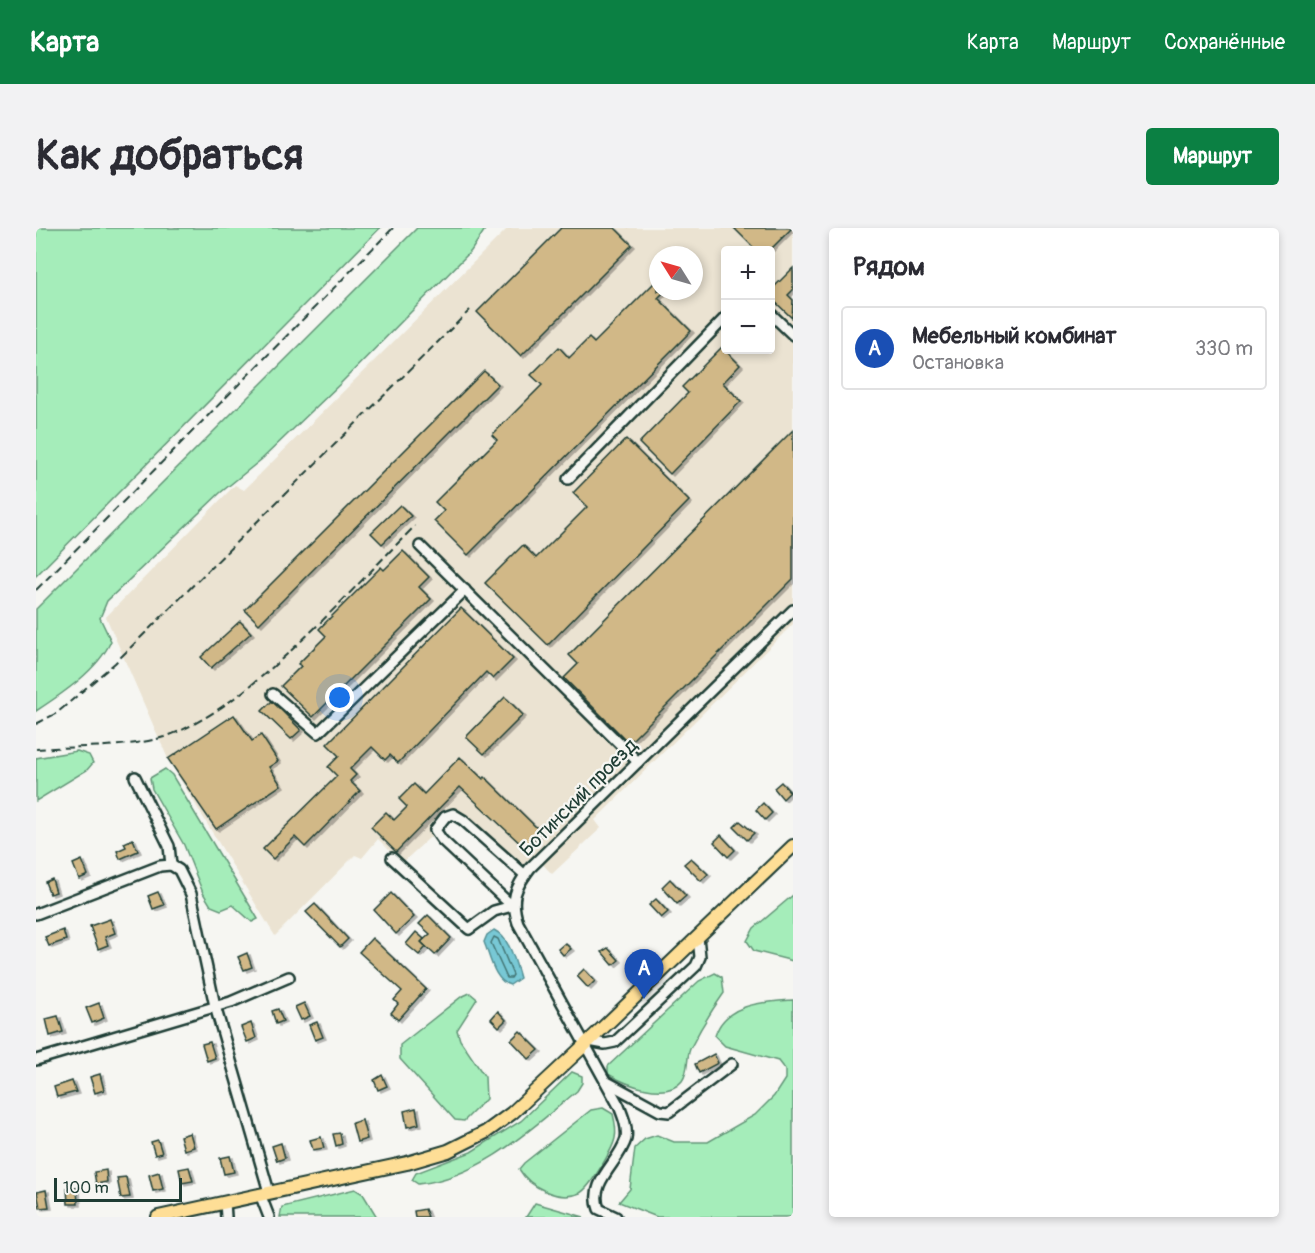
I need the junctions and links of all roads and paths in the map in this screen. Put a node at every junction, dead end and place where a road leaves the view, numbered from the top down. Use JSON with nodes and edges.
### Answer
{"nodes":[{"id":1,"x":775,"y":317,"type":"edge"},
{"id":2,"x":721,"y":322,"type":"edge"},
{"id":3,"x":793,"y":335,"type":"edge"},
{"id":4,"x":568,"y":479,"type":"dead end"},
{"id":5,"x":420,"y":546,"type":"dead end"},
{"id":6,"x":465,"y":590,"type":"junction"},
{"id":7,"x":793,"y":610,"type":"edge"},
{"id":8,"x":273,"y":694,"type":"dead end"},
{"id":9,"x":638,"y":762,"type":"junction"},
{"id":10,"x":135,"y":777,"type":"dead end"},
{"id":11,"x":793,"y":846,"type":"edge"},
{"id":12,"x":392,"y":858,"type":"dead end"},
{"id":13,"x":171,"y":865,"type":"junction"},
{"id":14,"x":525,"y":875,"type":"junction"},
{"id":15,"x":512,"y":906,"type":"junction"},
{"id":16,"x":36,"y":914,"type":"edge"},
{"id":17,"x":698,"y":937,"type":"junction"},
{"id":18,"x":289,"y":977,"type":"dead end"},
{"id":19,"x":215,"y":1006,"type":"junction"},
{"id":20,"x":587,"y":1043,"type":"junction"},
{"id":21,"x":36,"y":1060,"type":"edge"},
{"id":22,"x":732,"y":1064,"type":"dead end"},
{"id":23,"x":605,"y":1080,"type":"junction"},
{"id":24,"x":265,"y":1193,"type":"junction"},
{"id":25,"x":225,"y":1202,"type":"junction"},
{"id":26,"x":158,"y":1217,"type":"edge"},
{"id":27,"x":226,"y":1217,"type":"edge"},
{"id":28,"x":269,"y":1217,"type":"edge"},
{"id":29,"x":616,"y":1217,"type":"edge"}],
"edges":[{"from":1,"to":3,"type":"street"},
{"from":2,"to":4,"type":"street"},
{"from":5,"to":6,"type":"street"},
{"from":6,"to":8,"type":"street"},
{"from":6,"to":9,"type":"street"},
{"from":7,"to":9,"type":"street","name":"Ботинский проезд"},
{"from":9,"to":14,"type":"street","name":"Ботинский проезд"},
{"from":10,"to":13,"type":"street"},
{"from":11,"to":17,"type":"main road"},
{"from":12,"to":15,"type":"street"},
{"from":13,"to":16,"type":"street"},
{"from":13,"to":19,"type":"street"},
{"from":14,"to":15,"type":"street","name":"Ботинский проезд"},
{"from":14,"to":15,"type":"street"},
{"from":15,"to":20,"type":"street"},
{"from":17,"to":20,"type":"main road"},
{"from":17,"to":20,"type":"street"},
{"from":18,"to":19,"type":"street"},
{"from":19,"to":21,"type":"street"},
{"from":19,"to":24,"type":"street"},
{"from":20,"to":23,"type":"street"},
{"from":20,"to":24,"type":"main road"},
{"from":22,"to":23,"type":"street"},
{"from":23,"to":29,"type":"street"},
{"from":24,"to":25,"type":"main road"},
{"from":24,"to":28,"type":"street"},
{"from":25,"to":26,"type":"main road"},
{"from":25,"to":27,"type":"street"}]}
